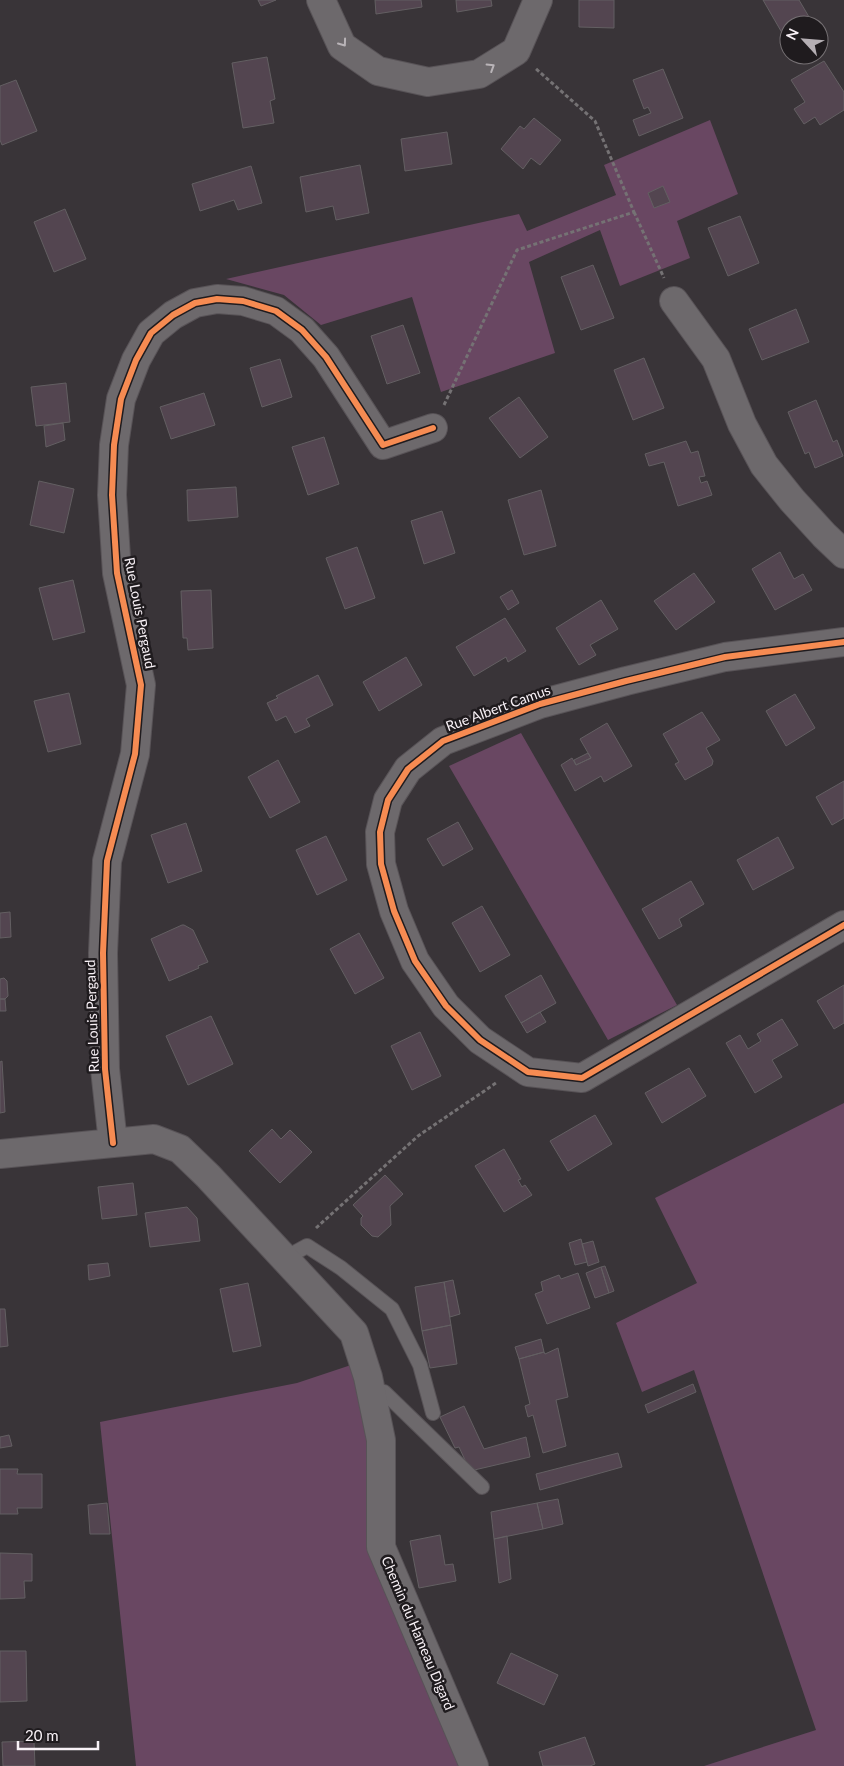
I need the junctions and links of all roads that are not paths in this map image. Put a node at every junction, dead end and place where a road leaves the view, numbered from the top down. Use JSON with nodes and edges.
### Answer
{"nodes":[{"id":1,"x":321,"y":0,"type":"edge"},
{"id":2,"x":538,"y":0,"type":"edge"},
{"id":3,"x":674,"y":301,"type":"road end"},
{"id":4,"x":434,"y":428,"type":"road end"},
{"id":5,"x":844,"y":554,"type":"edge"},
{"id":6,"x":844,"y":642,"type":"edge"},
{"id":7,"x":844,"y":924,"type":"edge"},
{"id":8,"x":113,"y":1143,"type":"junction"},
{"id":9,"x":0,"y":1154,"type":"edge"},
{"id":10,"x":284,"y":1258,"type":"junction"},
{"id":11,"x":371,"y":1391,"type":"junction"},
{"id":12,"x":433,"y":1412,"type":"dead end"},
{"id":13,"x":482,"y":1487,"type":"dead end"},
{"id":14,"x":474,"y":1766,"type":"edge"}],
"edges":[{"from":1,"to":2,"type":"street","one_way":true},
{"from":3,"to":5,"type":"street"},
{"from":4,"to":8,"type":"street","name":"Rue Louis Pergaud"},
{"from":6,"to":7,"type":"street","name":"Rue Albert Camus"},
{"from":8,"to":9,"type":"street","name":"Chemin du Hameau Digard"},
{"from":8,"to":10,"type":"street","name":"Chemin du Hameau Digard"},
{"from":10,"to":11,"type":"street","name":"Chemin du Hameau Digard"},
{"from":10,"to":12,"type":"lane"},
{"from":11,"to":13,"type":"lane"},
{"from":11,"to":14,"type":"street","name":"Chemin du Hameau Digard"}]}
